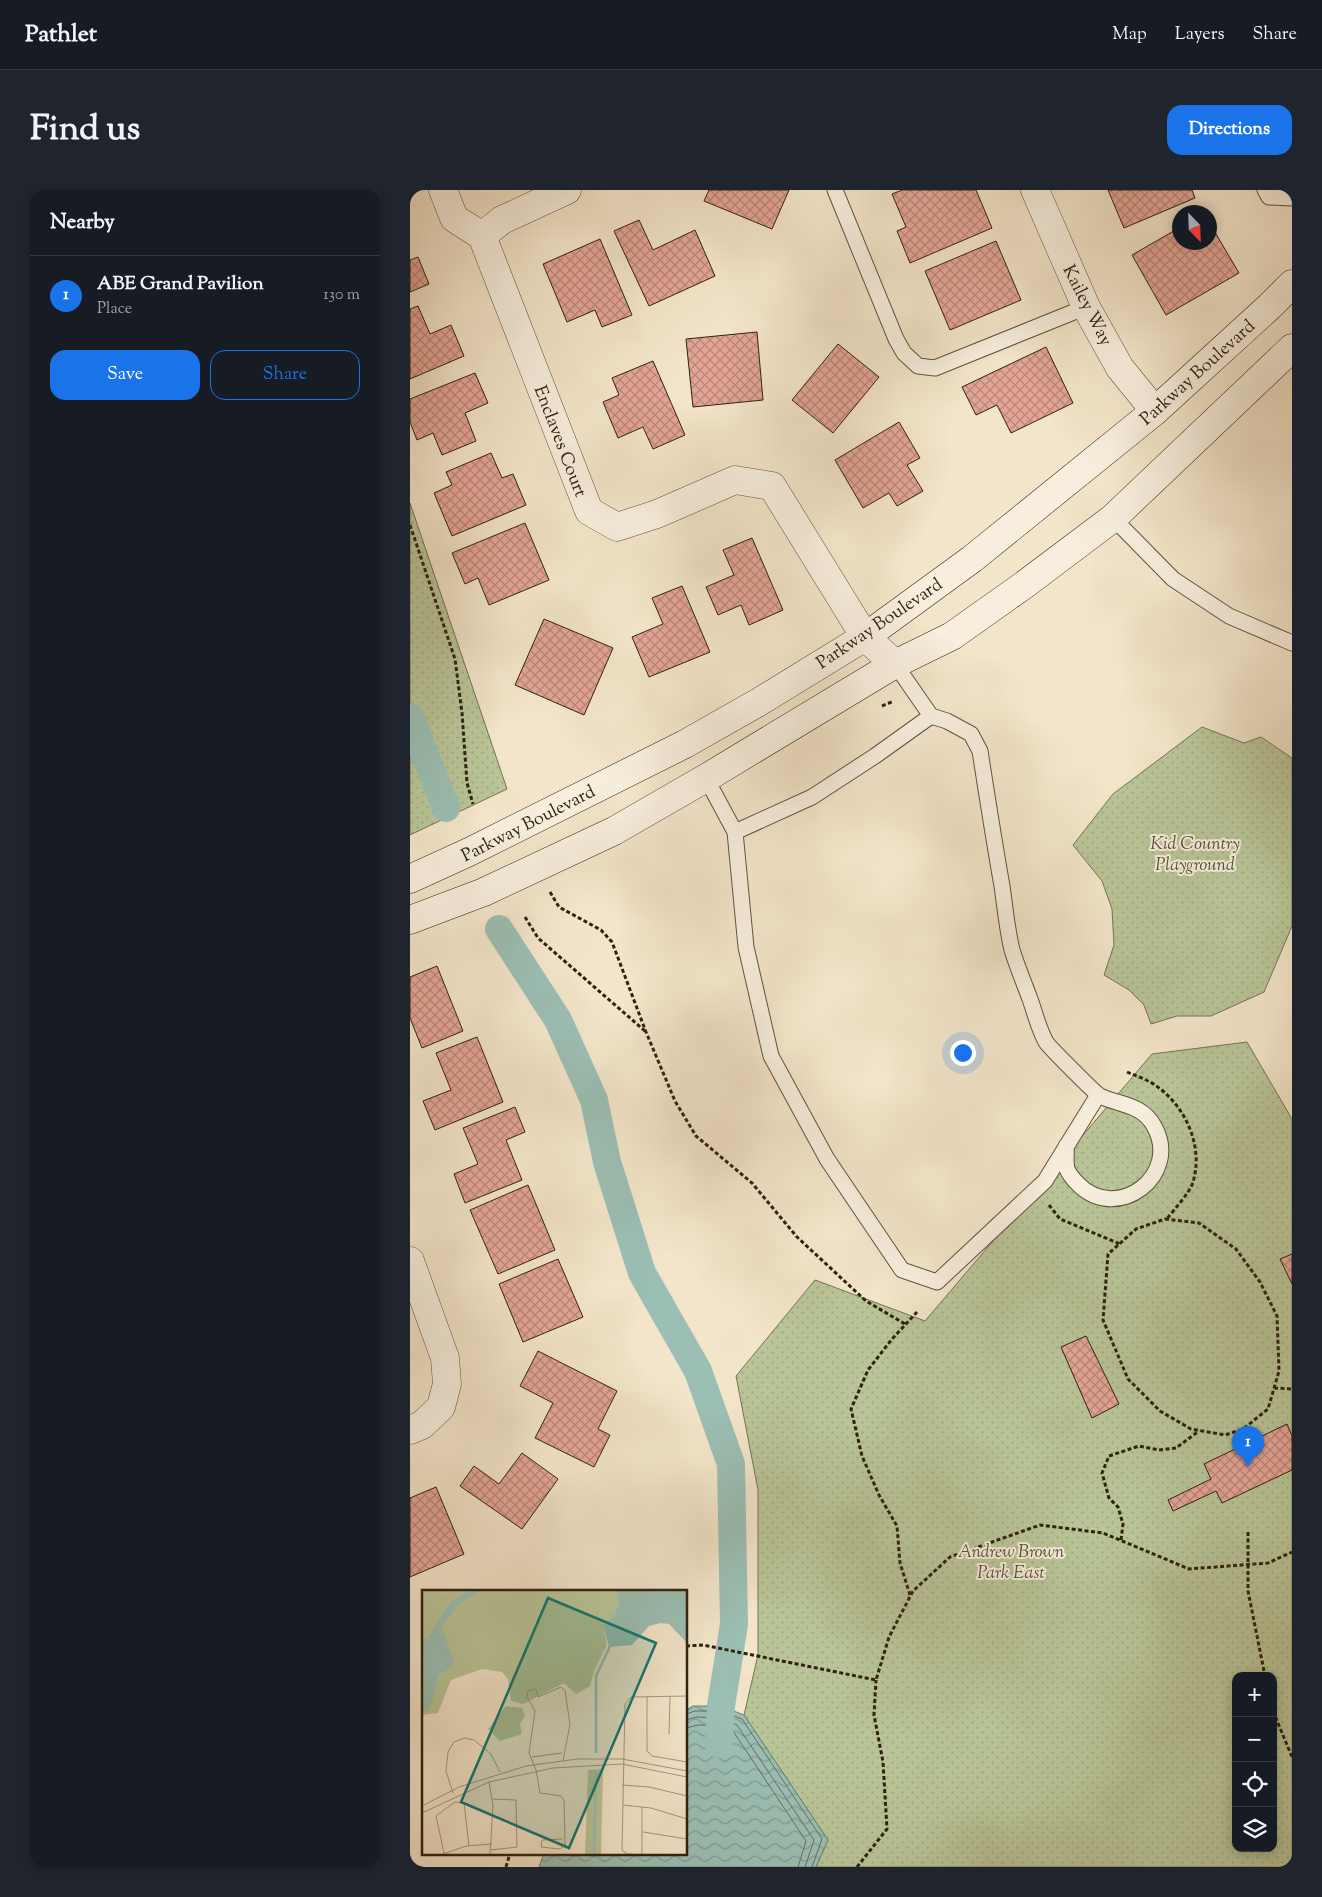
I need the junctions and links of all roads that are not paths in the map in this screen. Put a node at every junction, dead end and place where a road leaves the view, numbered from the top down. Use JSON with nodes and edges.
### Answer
{"nodes":[{"id":1,"x":443,"y":190,"type":"edge"},
{"id":2,"x":567,"y":190,"type":"edge"},
{"id":3,"x":835,"y":190,"type":"edge"},
{"id":4,"x":1035,"y":190,"type":"edge"},
{"id":5,"x":1265,"y":190,"type":"edge"},
{"id":6,"x":1292,"y":198,"type":"edge"},
{"id":7,"x":482,"y":236,"type":"junction"},
{"id":8,"x":1292,"y":284,"type":"edge"},
{"id":9,"x":1086,"y":307,"type":"junction"},
{"id":10,"x":1292,"y":348,"type":"edge"},
{"id":11,"x":1155,"y":411,"type":"junction"},
{"id":12,"x":1113,"y":518,"type":"junction"},
{"id":13,"x":865,"y":637,"type":"junction"},
{"id":14,"x":1292,"y":643,"type":"edge"},
{"id":15,"x":895,"y":664,"type":"junction"},
{"id":16,"x":931,"y":716,"type":"junction"},
{"id":17,"x":706,"y":778,"type":"junction"},
{"id":18,"x":734,"y":832,"type":"junction"},
{"id":19,"x":410,"y":879,"type":"edge"},
{"id":20,"x":410,"y":920,"type":"edge"},
{"id":21,"x":1098,"y":1095,"type":"junction"},
{"id":22,"x":1066,"y":1146,"type":"junction"},
{"id":23,"x":410,"y":1261,"type":"edge"},
{"id":24,"x":410,"y":1430,"type":"edge"}],
"edges":[{"from":1,"to":7,"type":"street"},
{"from":2,"to":7,"type":"street"},
{"from":3,"to":9,"type":"lane"},
{"from":4,"to":9,"type":"street","name":"Kailey Way"},
{"from":5,"to":6,"type":"lane"},
{"from":7,"to":13,"type":"street","name":"Enclaves Court"},
{"from":8,"to":11,"type":"street","name":"Parkway Boulevard"},
{"from":9,"to":11,"type":"street","name":"Kailey Way"},
{"from":10,"to":12,"type":"street"},
{"from":11,"to":13,"type":"street","name":"Parkway Boulevard"},
{"from":12,"to":14,"type":"lane"},
{"from":12,"to":15,"type":"street"},
{"from":13,"to":15,"type":"street","name":"Enclaves Court"},
{"from":13,"to":19,"type":"street","name":"Parkway Boulevard"},
{"from":15,"to":16,"type":"lane"},
{"from":15,"to":17,"type":"street"},
{"from":16,"to":18,"type":"lane"},
{"from":16,"to":21,"type":"lane"},
{"from":17,"to":18,"type":"lane"},
{"from":17,"to":20,"type":"street"},
{"from":18,"to":22,"type":"lane"},
{"from":21,"to":22,"type":"lane"},
{"from":21,"to":22,"type":"lane"},
{"from":23,"to":24,"type":"street"}]}
